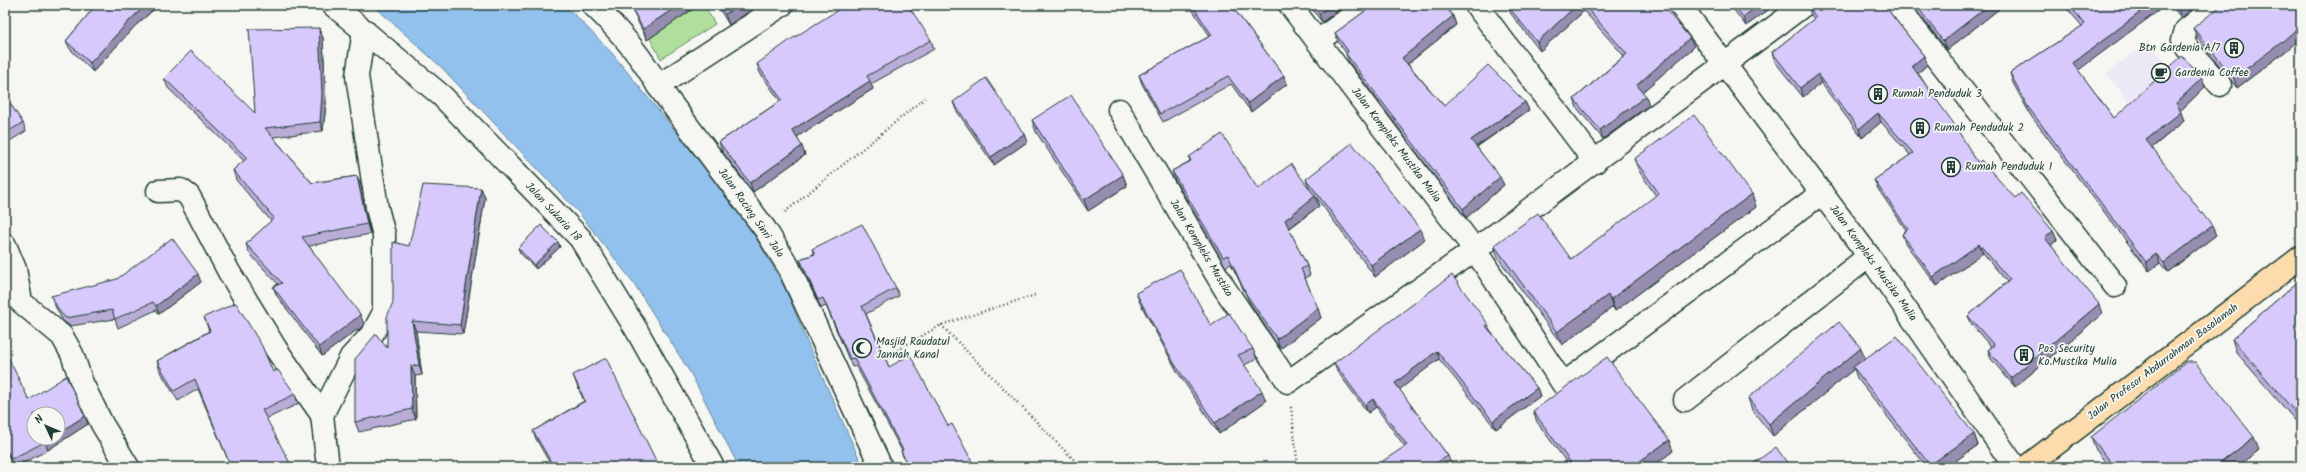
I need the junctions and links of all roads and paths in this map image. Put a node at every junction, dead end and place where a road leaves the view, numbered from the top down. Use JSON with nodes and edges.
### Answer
{"nodes":[{"id":1,"x":333,"y":5,"type":"edge"},
{"id":2,"x":593,"y":5,"type":"edge"},
{"id":3,"x":613,"y":5,"type":"edge"},
{"id":4,"x":782,"y":5,"type":"edge"},
{"id":5,"x":1290,"y":5,"type":"edge"},
{"id":6,"x":1367,"y":5,"type":"edge"},
{"id":7,"x":1476,"y":5,"type":"edge"},
{"id":8,"x":1680,"y":5,"type":"edge"},
{"id":9,"x":1804,"y":5,"type":"edge"},
{"id":10,"x":1896,"y":5,"type":"edge"},
{"id":11,"x":2218,"y":5,"type":"edge"},
{"id":12,"x":364,"y":30,"type":"junction"},
{"id":13,"x":1318,"y":41,"type":"junction"},
{"id":14,"x":647,"y":54,"type":"dead end"},
{"id":15,"x":1725,"y":62,"type":"junction"},
{"id":16,"x":2220,"y":85,"type":"dead end"},
{"id":17,"x":658,"y":86,"type":"junction"},
{"id":18,"x":925,"y":98,"type":"dead end"},
{"id":19,"x":1119,"y":110,"type":"dead end"},
{"id":20,"x":1595,"y":162,"type":"junction"},
{"id":21,"x":158,"y":191,"type":"dead end"},
{"id":22,"x":1822,"y":192,"type":"junction"},
{"id":23,"x":765,"y":229,"type":"junction"},
{"id":24,"x":5,"y":245,"type":"edge"},
{"id":25,"x":1475,"y":250,"type":"junction"},
{"id":26,"x":1869,"y":256,"type":"junction"},
{"id":27,"x":2300,"y":261,"type":"edge"},
{"id":28,"x":2115,"y":286,"type":"dead end"},
{"id":29,"x":1035,"y":295,"type":"dead end"},
{"id":30,"x":941,"y":325,"type":"junction"},
{"id":31,"x":882,"y":359,"type":"edge"},
{"id":32,"x":1288,"y":382,"type":"junction"},
{"id":33,"x":1685,"y":400,"type":"dead end"},
{"id":34,"x":322,"y":416,"type":"junction"},
{"id":35,"x":1076,"y":462,"type":"dead end"},
{"id":36,"x":128,"y":467,"type":"edge"},
{"id":37,"x":328,"y":467,"type":"edge"},
{"id":38,"x":713,"y":467,"type":"edge"},
{"id":39,"x":881,"y":467,"type":"edge"},
{"id":40,"x":1298,"y":467,"type":"edge"},
{"id":41,"x":2015,"y":467,"type":"edge"},
{"id":42,"x":2026,"y":467,"type":"edge"}],
"edges":[{"from":1,"to":12,"type":"street","name":"Jalan Sukaria 18"},
{"from":2,"to":17,"type":"street","name":"Jalan Racing Sinri Jala"},
{"from":3,"to":14,"type":"street"},
{"from":4,"to":17,"type":"street"},
{"from":5,"to":13,"type":"street","name":"Jalan Kompleks Mustika Mulia"},
{"from":6,"to":13,"type":"street"},
{"from":7,"to":20,"type":"street"},
{"from":8,"to":15,"type":"street","name":"Jalan Kompleks Mustika Mulia"},
{"from":9,"to":15,"type":"street"},
{"from":10,"to":28,"type":"street"},
{"from":11,"to":16,"type":"street"},
{"from":12,"to":34,"type":"street"},
{"from":12,"to":38,"type":"street","name":"Jalan Sukaria 18"},
{"from":13,"to":25,"type":"street","name":"Jalan Kompleks Mustika Mulia"},
{"from":15,"to":20,"type":"street"},
{"from":15,"to":22,"type":"street","name":"Jalan Kompleks Mustika Mulia"},
{"from":17,"to":23,"type":"street","name":"Jalan Racing Sinri Jala"},
{"from":18,"to":23,"type":"path"},
{"from":19,"to":32,"type":"street","name":"Jalan Kompleks Mustika"},
{"from":20,"to":25,"type":"street"},
{"from":21,"to":34,"type":"street"},
{"from":22,"to":25,"type":"street","name":"Jalan Kompleks Mustika Mulia"},
{"from":22,"to":26,"type":"street","name":"Jalan Kompleks Mustika Mulia"},
{"from":23,"to":39,"type":"street","name":"Jalan Racing Sinri Jala"},
{"from":24,"to":36,"type":"street"},
{"from":25,"to":32,"type":"street"},
{"from":26,"to":33,"type":"street"},
{"from":26,"to":41,"type":"street","name":"Jalan Kompleks Mustika Mulia"},
{"from":27,"to":42,"type":"main road","name":"Jalan Profesor Abdurrahman Basalamah"},
{"from":29,"to":30,"type":"path"},
{"from":30,"to":31,"type":"path"},
{"from":30,"to":35,"type":"path"},
{"from":32,"to":40,"type":"path"},
{"from":34,"to":37,"type":"street"}]}
